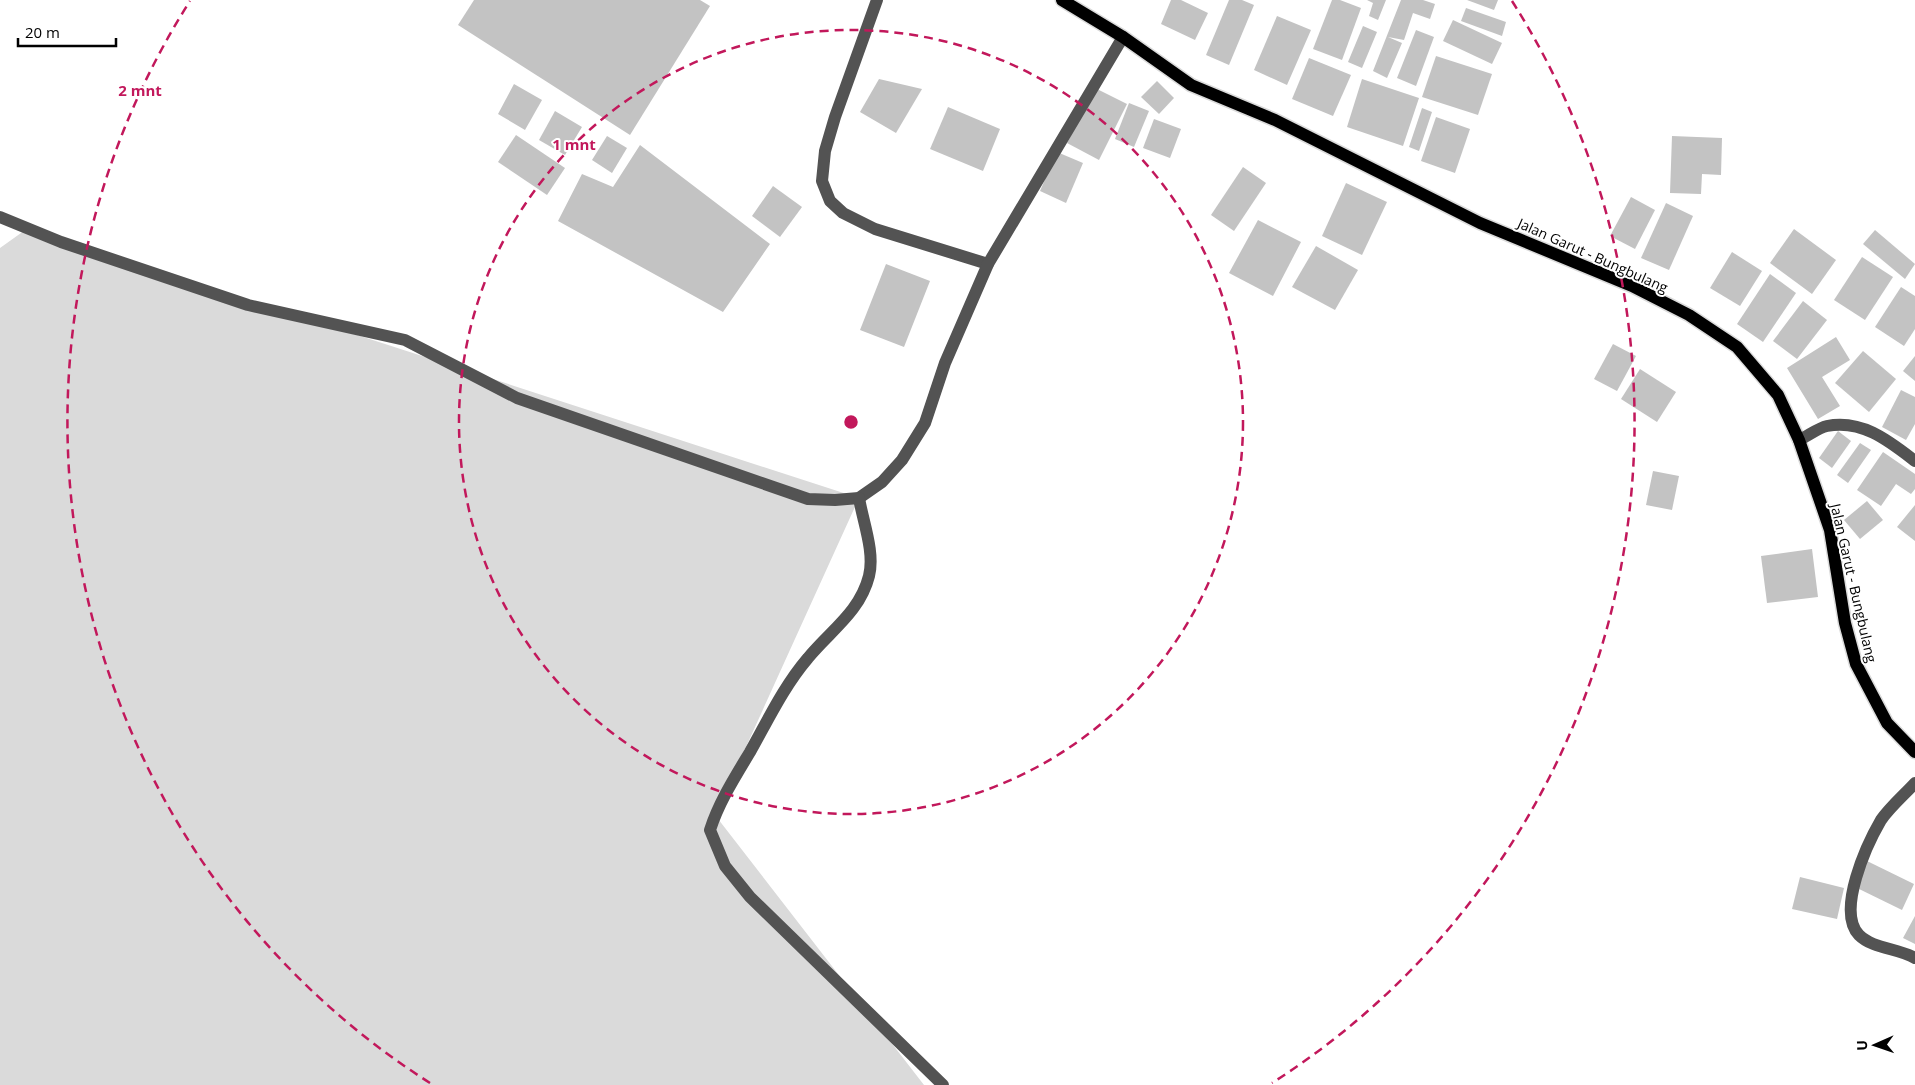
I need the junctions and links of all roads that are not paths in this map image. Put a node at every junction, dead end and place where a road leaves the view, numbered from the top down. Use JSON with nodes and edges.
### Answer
{"nodes":[{"id":1,"x":877,"y":0,"type":"edge"},
{"id":2,"x":1062,"y":0,"type":"edge"},
{"id":3,"x":1123,"y":37,"type":"junction"},
{"id":4,"x":0,"y":217,"type":"edge"},
{"id":5,"x":988,"y":264,"type":"junction"},
{"id":6,"x":1799,"y":440,"type":"junction"},
{"id":7,"x":1915,"y":461,"type":"edge"},
{"id":8,"x":859,"y":498,"type":"junction"},
{"id":9,"x":1915,"y":752,"type":"edge"},
{"id":10,"x":1915,"y":783,"type":"edge"},
{"id":11,"x":1915,"y":958,"type":"edge"},
{"id":12,"x":944,"y":1085,"type":"edge"}],
"edges":[{"from":1,"to":5,"type":"street"},
{"from":2,"to":3,"type":"main road","name":"Jalan Garut - Bungbulang"},
{"from":3,"to":5,"type":"street"},
{"from":3,"to":6,"type":"main road","name":"Jalan Garut - Bungbulang"},
{"from":4,"to":8,"type":"street"},
{"from":5,"to":8,"type":"street"},
{"from":6,"to":7,"type":"street"},
{"from":6,"to":9,"type":"main road","name":"Jalan Garut - Bungbulang"},
{"from":8,"to":12,"type":"street"},
{"from":10,"to":11,"type":"street"}]}
